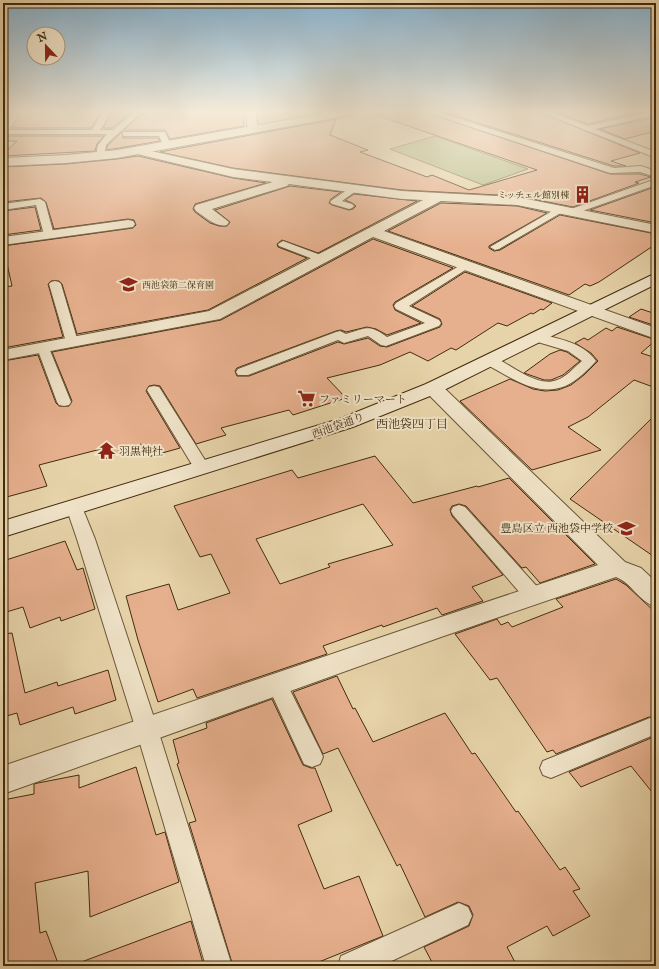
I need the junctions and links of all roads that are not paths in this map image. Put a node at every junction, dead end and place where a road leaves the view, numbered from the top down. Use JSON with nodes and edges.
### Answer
{"nodes":[{"id":1,"x":86,"y":157,"type":"edge"},
{"id":2,"x":164,"y":157,"type":"edge"},
{"id":3,"x":570,"y":157,"type":"edge"},
{"id":4,"x":3,"y":162,"type":"edge"},
{"id":5,"x":656,"y":174,"type":"edge"},
{"id":6,"x":290,"y":181,"type":"junction"},
{"id":7,"x":656,"y":182,"type":"edge"},
{"id":8,"x":353,"y":189,"type":"junction"},
{"id":9,"x":440,"y":197,"type":"junction"},
{"id":10,"x":349,"y":206,"type":"dead end"},
{"id":11,"x":3,"y":207,"type":"edge"},
{"id":12,"x":567,"y":210,"type":"junction"},
{"id":13,"x":222,"y":222,"type":"dead end"},
{"id":14,"x":128,"y":224,"type":"dead end"},
{"id":15,"x":656,"y":229,"type":"edge"},
{"id":16,"x":373,"y":232,"type":"junction"},
{"id":17,"x":49,"y":235,"type":"junction"},
{"id":18,"x":3,"y":241,"type":"edge"},
{"id":19,"x":283,"y":244,"type":"dead end"},
{"id":20,"x":495,"y":247,"type":"dead end"},
{"id":21,"x":322,"y":259,"type":"junction"},
{"id":22,"x":466,"y":265,"type":"junction"},
{"id":23,"x":656,"y":278,"type":"edge"},
{"id":24,"x":56,"y":284,"type":"dead end"},
{"id":25,"x":590,"y":310,"type":"junction"},
{"id":26,"x":656,"y":334,"type":"edge"},
{"id":27,"x":535,"y":337,"type":"junction"},
{"id":28,"x":72,"y":342,"type":"junction"},
{"id":29,"x":43,"y":348,"type":"junction"},
{"id":30,"x":3,"y":356,"type":"edge"},
{"id":31,"x":489,"y":360,"type":"junction"},
{"id":32,"x":243,"y":372,"type":"dead end"},
{"id":33,"x":433,"y":388,"type":"junction"},
{"id":34,"x":154,"y":390,"type":"dead end"},
{"id":35,"x":64,"y":402,"type":"dead end"},
{"id":36,"x":202,"y":468,"type":"junction"},
{"id":37,"x":74,"y":507,"type":"junction"},
{"id":38,"x":459,"y":511,"type":"dead end"},
{"id":39,"x":3,"y":529,"type":"edge"},
{"id":40,"x":616,"y":568,"type":"junction"},
{"id":41,"x":534,"y":596,"type":"junction"},
{"id":42,"x":656,"y":597,"type":"edge"},
{"id":43,"x":277,"y":684,"type":"junction"},
{"id":44,"x":650,"y":727,"type":"dead end"},
{"id":45,"x":147,"y":730,"type":"junction"},
{"id":46,"x":312,"y":757,"type":"dead end"},
{"id":47,"x":551,"y":768,"type":"dead end"},
{"id":48,"x":3,"y":780,"type":"edge"},
{"id":49,"x":459,"y":916,"type":"dead end"},
{"id":50,"x":219,"y":966,"type":"edge"},
{"id":51,"x":352,"y":966,"type":"edge"}],
"edges":[{"from":1,"to":4,"type":"street"},
{"from":2,"to":6,"type":"street"},
{"from":3,"to":5,"type":"lane"},
{"from":6,"to":8,"type":"street"},
{"from":6,"to":13,"type":"street"},
{"from":7,"to":12,"type":"lane"},
{"from":8,"to":9,"type":"street"},
{"from":8,"to":10,"type":"lane"},
{"from":9,"to":12,"type":"street"},
{"from":9,"to":16,"type":"street"},
{"from":11,"to":17,"type":"lane"},
{"from":12,"to":15,"type":"street"},
{"from":12,"to":20,"type":"lane"},
{"from":14,"to":17,"type":"street"},
{"from":16,"to":21,"type":"street"},
{"from":16,"to":22,"type":"street"},
{"from":17,"to":18,"type":"street"},
{"from":19,"to":21,"type":"lane"},
{"from":21,"to":28,"type":"street"},
{"from":22,"to":25,"type":"street"},
{"from":22,"to":32,"type":"lane"},
{"from":23,"to":25,"type":"street","name":"西池袋通り"},
{"from":24,"to":28,"type":"lane"},
{"from":25,"to":26,"type":"street"},
{"from":25,"to":27,"type":"street","name":"西池袋通り"},
{"from":27,"to":31,"type":"street","name":"西池袋通り"},
{"from":27,"to":31,"type":"lane"},
{"from":28,"to":29,"type":"street"},
{"from":29,"to":30,"type":"street"},
{"from":29,"to":35,"type":"lane"},
{"from":31,"to":33,"type":"street","name":"西池袋通り"},
{"from":33,"to":36,"type":"street","name":"西池袋通り"},
{"from":33,"to":40,"type":"street"},
{"from":34,"to":36,"type":"lane"},
{"from":36,"to":37,"type":"street","name":"西池袋通り"},
{"from":37,"to":39,"type":"street","name":"西池袋通り"},
{"from":37,"to":45,"type":"lane"},
{"from":38,"to":41,"type":"lane"},
{"from":40,"to":41,"type":"street"},
{"from":40,"to":42,"type":"street"},
{"from":41,"to":43,"type":"street"},
{"from":43,"to":45,"type":"street"},
{"from":43,"to":46,"type":"lane"},
{"from":44,"to":47,"type":"lane"},
{"from":45,"to":48,"type":"street"},
{"from":45,"to":50,"type":"lane"},
{"from":49,"to":51,"type":"lane"}]}
